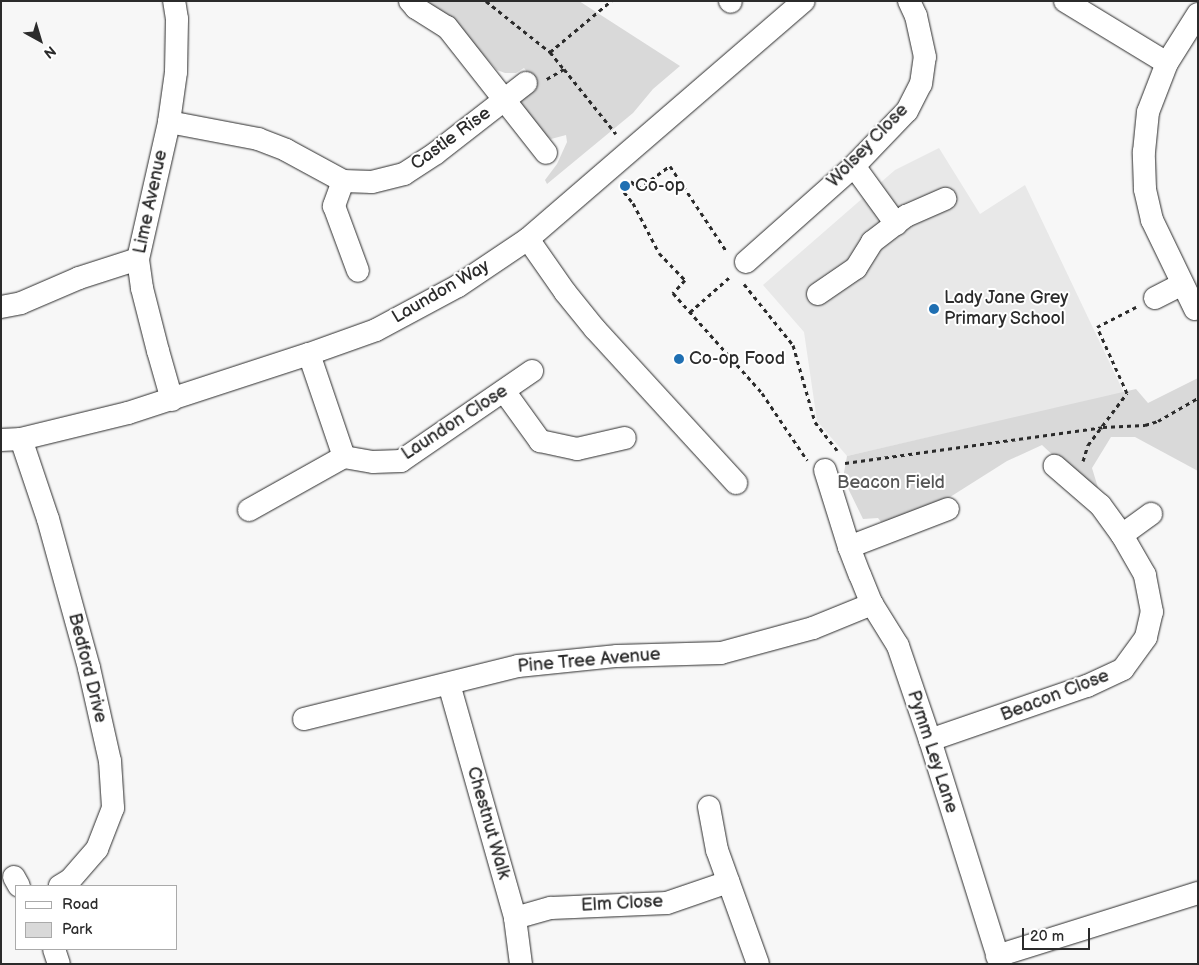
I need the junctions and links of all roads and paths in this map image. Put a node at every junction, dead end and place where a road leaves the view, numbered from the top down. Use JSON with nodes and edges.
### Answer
{"nodes":[{"id":1,"x":174,"y":1,"type":"edge"},
{"id":2,"x":410,"y":1,"type":"edge"},
{"id":3,"x":486,"y":1,"type":"edge"},
{"id":4,"x":611,"y":1,"type":"edge"},
{"id":5,"x":804,"y":1,"type":"edge"},
{"id":6,"x":909,"y":1,"type":"edge"},
{"id":7,"x":1065,"y":1,"type":"edge"},
{"id":8,"x":1198,"y":14,"type":"edge"},
{"id":9,"x":550,"y":52,"type":"junction"},
{"id":10,"x":1167,"y":63,"type":"junction"},
{"id":11,"x":526,"y":83,"type":"joint"},
{"id":12,"x":505,"y":100,"type":"junction"},
{"id":13,"x":169,"y":122,"type":"junction"},
{"id":14,"x":546,"y":153,"type":"dead end"},
{"id":15,"x":854,"y":166,"type":"junction"},
{"id":16,"x":343,"y":181,"type":"junction"},
{"id":17,"x":632,"y":182,"type":"dead end"},
{"id":18,"x":624,"y":192,"type":"dead end"},
{"id":19,"x":945,"y":199,"type":"dead end"},
{"id":20,"x":896,"y":224,"type":"junction"},
{"id":21,"x":528,"y":239,"type":"junction"},
{"id":22,"x":138,"y":259,"type":"junction"},
{"id":23,"x":740,"y":268,"type":"junction"},
{"id":24,"x":358,"y":271,"type":"dead end"},
{"id":25,"x":1182,"y":284,"type":"junction"},
{"id":26,"x":818,"y":294,"type":"dead end"},
{"id":27,"x":1155,"y":298,"type":"joint"},
{"id":28,"x":1,"y":307,"type":"edge"},
{"id":29,"x":1195,"y":309,"type":"dead end"},
{"id":30,"x":690,"y":312,"type":"junction"},
{"id":31,"x":309,"y":354,"type":"junction"},
{"id":32,"x":532,"y":371,"type":"dead end"},
{"id":33,"x":504,"y":391,"type":"junction"},
{"id":34,"x":1198,"y":398,"type":"edge"},
{"id":35,"x":172,"y":400,"type":"junction"},
{"id":36,"x":1103,"y":427,"type":"junction"},
{"id":37,"x":626,"y":438,"type":"dead end"},
{"id":38,"x":11,"y":440,"type":"edge"},
{"id":39,"x":344,"y":457,"type":"junction"},
{"id":40,"x":847,"y":462,"type":"junction"},
{"id":41,"x":1055,"y":466,"type":"dead end"},
{"id":42,"x":1084,"y":468,"type":"dead end"},
{"id":43,"x":825,"y":470,"type":"junction"},
{"id":44,"x":736,"y":483,"type":"dead end"},
{"id":45,"x":948,"y":509,"type":"dead end"},
{"id":46,"x":249,"y":510,"type":"dead end"},
{"id":47,"x":1150,"y":514,"type":"dead end"},
{"id":48,"x":1122,"y":535,"type":"junction"},
{"id":49,"x":849,"y":547,"type":"junction"},
{"id":50,"x":872,"y":604,"type":"junction"},
{"id":51,"x":449,"y":684,"type":"junction"},
{"id":52,"x":304,"y":719,"type":"dead end"},
{"id":53,"x":930,"y":740,"type":"junction"},
{"id":54,"x":709,"y":807,"type":"dead end"},
{"id":55,"x":728,"y":882,"type":"junction"},
{"id":56,"x":62,"y":885,"type":"edge"},
{"id":57,"x":1198,"y":893,"type":"edge"},
{"id":58,"x":515,"y":918,"type":"junction"},
{"id":59,"x":54,"y":950,"type":"edge"},
{"id":60,"x":999,"y":960,"type":"edge"},
{"id":61,"x":59,"y":964,"type":"edge"},
{"id":62,"x":521,"y":964,"type":"edge"},
{"id":63,"x":758,"y":964,"type":"edge"}],
"edges":[{"from":1,"to":13,"type":"street","name":"Lime Avenue"},
{"from":2,"to":12,"type":"street","name":"Castle Rise"},
{"from":3,"to":9,"type":"path"},
{"from":4,"to":9,"type":"path"},
{"from":5,"to":21,"type":"street","name":"Laundon Way"},
{"from":6,"to":15,"type":"street","name":"Wolsey Close"},
{"from":7,"to":10,"type":"street"},
{"from":8,"to":10,"type":"street"},
{"from":9,"to":11,"type":"path"},
{"from":10,"to":25,"type":"street"},
{"from":11,"to":12,"type":"street","name":"Castle Rise"},
{"from":12,"to":14,"type":"street"},
{"from":12,"to":16,"type":"street","name":"Castle Rise"},
{"from":13,"to":16,"type":"street","name":"Castle Rise"},
{"from":13,"to":22,"type":"street","name":"Lime Avenue"},
{"from":15,"to":20,"type":"street"},
{"from":15,"to":23,"type":"street","name":"Wolsey Close"},
{"from":16,"to":24,"type":"street"},
{"from":17,"to":23,"type":"path"},
{"from":18,"to":30,"type":"path"},
{"from":19,"to":20,"type":"street"},
{"from":20,"to":26,"type":"street"},
{"from":21,"to":31,"type":"street","name":"Laundon Way"},
{"from":21,"to":44,"type":"street"},
{"from":22,"to":28,"type":"street"},
{"from":22,"to":35,"type":"street","name":"Lime Avenue"},
{"from":23,"to":30,"type":"path"},
{"from":23,"to":40,"type":"path"},
{"from":25,"to":27,"type":"street"},
{"from":25,"to":29,"type":"street"},
{"from":27,"to":36,"type":"path"},
{"from":30,"to":43,"type":"path"},
{"from":31,"to":35,"type":"street","name":"Laundon Way"},
{"from":31,"to":39,"type":"street"},
{"from":32,"to":33,"type":"street","name":"Laundon Close"},
{"from":33,"to":37,"type":"street"},
{"from":33,"to":39,"type":"street","name":"Laundon Close"},
{"from":34,"to":36,"type":"path"},
{"from":35,"to":38,"type":"street","name":"Laundon Way"},
{"from":36,"to":40,"type":"path"},
{"from":36,"to":42,"type":"path"},
{"from":38,"to":56,"type":"street","name":"Bedford Drive"},
{"from":39,"to":46,"type":"street"},
{"from":40,"to":43,"type":"path"},
{"from":41,"to":48,"type":"street","name":"Beacon Close"},
{"from":43,"to":49,"type":"street","name":"Pymm Ley Lane"},
{"from":45,"to":49,"type":"street"},
{"from":47,"to":48,"type":"street"},
{"from":48,"to":53,"type":"street","name":"Beacon Close"},
{"from":49,"to":50,"type":"street","name":"Pymm Ley Lane"},
{"from":50,"to":51,"type":"street","name":"Pine Tree Avenue"},
{"from":50,"to":53,"type":"street","name":"Pymm Ley Lane"},
{"from":51,"to":52,"type":"street","name":"Pine Tree Avenue"},
{"from":51,"to":58,"type":"street","name":"Chestnut Walk"},
{"from":53,"to":60,"type":"street","name":"Pymm Ley Lane"},
{"from":54,"to":55,"type":"street"},
{"from":55,"to":58,"type":"street","name":"Elm Close"},
{"from":55,"to":63,"type":"street"},
{"from":57,"to":60,"type":"street"},
{"from":58,"to":62,"type":"street","name":"Chestnut Walk"},
{"from":59,"to":61,"type":"street"}]}
